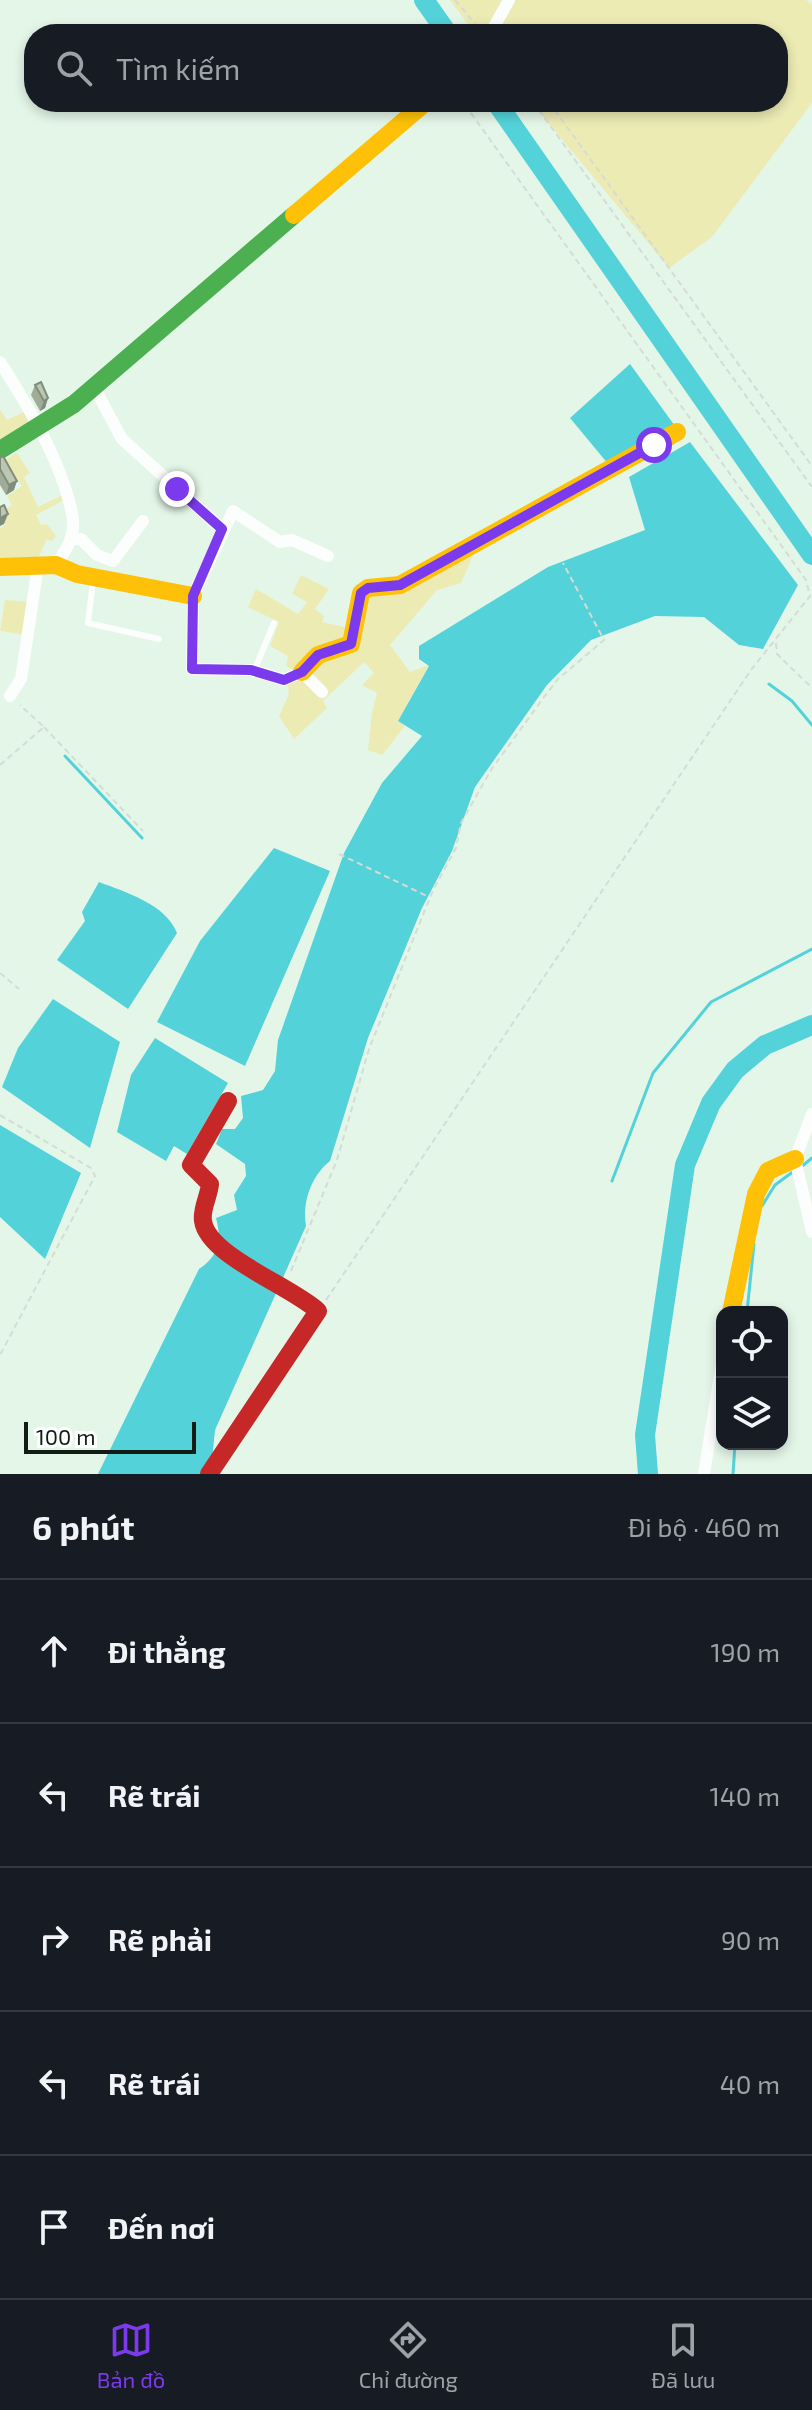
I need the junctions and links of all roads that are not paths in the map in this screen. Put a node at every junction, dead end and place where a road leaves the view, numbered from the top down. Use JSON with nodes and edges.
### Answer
{"nodes":[{"id":1,"x":509,"y":0,"type":"edge"},
{"id":2,"x":496,"y":24,"type":"edge"},
{"id":3,"x":414,"y":112,"type":"edge"},
{"id":4,"x":0,"y":362,"type":"edge"},
{"id":5,"x":94,"y":387,"type":"junction"},
{"id":6,"x":38,"y":429,"type":"junction"},
{"id":7,"x":677,"y":432,"type":"dead end"},
{"id":8,"x":0,"y":450,"type":"edge"},
{"id":9,"x":143,"y":521,"type":"dead end"},
{"id":10,"x":222,"y":529,"type":"junction"},
{"id":11,"x":71,"y":539,"type":"junction"},
{"id":12,"x":328,"y":556,"type":"dead end"},
{"id":13,"x":47,"y":566,"type":"junction"},
{"id":14,"x":0,"y":567,"type":"edge"},
{"id":15,"x":94,"y":577,"type":"junction"},
{"id":16,"x":193,"y":596,"type":"junction"},
{"id":17,"x":274,"y":623,"type":"dead end"},
{"id":18,"x":159,"y":639,"type":"dead end"},
{"id":19,"x":254,"y":671,"type":"junction"},
{"id":20,"x":302,"y":672,"type":"junction"},
{"id":21,"x":322,"y":692,"type":"dead end"},
{"id":22,"x":10,"y":696,"type":"road end"},
{"id":23,"x":228,"y":1101,"type":"dead end"},
{"id":24,"x":812,"y":1114,"type":"edge"},
{"id":25,"x":796,"y":1165,"type":"junction"},
{"id":26,"x":812,"y":1176,"type":"edge"},
{"id":27,"x":801,"y":1189,"type":"junction"},
{"id":28,"x":812,"y":1232,"type":"edge"},
{"id":29,"x":732,"y":1306,"type":"edge"},
{"id":30,"x":719,"y":1378,"type":"edge"},
{"id":31,"x":209,"y":1474,"type":"edge"},
{"id":32,"x":704,"y":1474,"type":"edge"}],
"edges":[{"from":1,"to":2,"type":"street"},
{"from":3,"to":5,"type":"street"},
{"from":4,"to":6,"type":"street"},
{"from":5,"to":6,"type":"street"},
{"from":5,"to":10,"type":"street"},
{"from":6,"to":8,"type":"street"},
{"from":6,"to":11,"type":"street"},
{"from":7,"to":20,"type":"street"},
{"from":9,"to":11,"type":"street"},
{"from":10,"to":12,"type":"street"},
{"from":10,"to":16,"type":"street"},
{"from":11,"to":13,"type":"street"},
{"from":13,"to":14,"type":"street"},
{"from":13,"to":15,"type":"street"},
{"from":13,"to":22,"type":"street"},
{"from":15,"to":16,"type":"street"},
{"from":15,"to":18,"type":"lane"},
{"from":16,"to":19,"type":"street"},
{"from":17,"to":19,"type":"lane"},
{"from":19,"to":20,"type":"street"},
{"from":20,"to":21,"type":"street"},
{"from":23,"to":31,"type":"street"},
{"from":24,"to":25,"type":"street"},
{"from":25,"to":27,"type":"street"},
{"from":25,"to":29,"type":"street"},
{"from":26,"to":27,"type":"street"},
{"from":27,"to":28,"type":"street"},
{"from":30,"to":32,"type":"street"}]}
